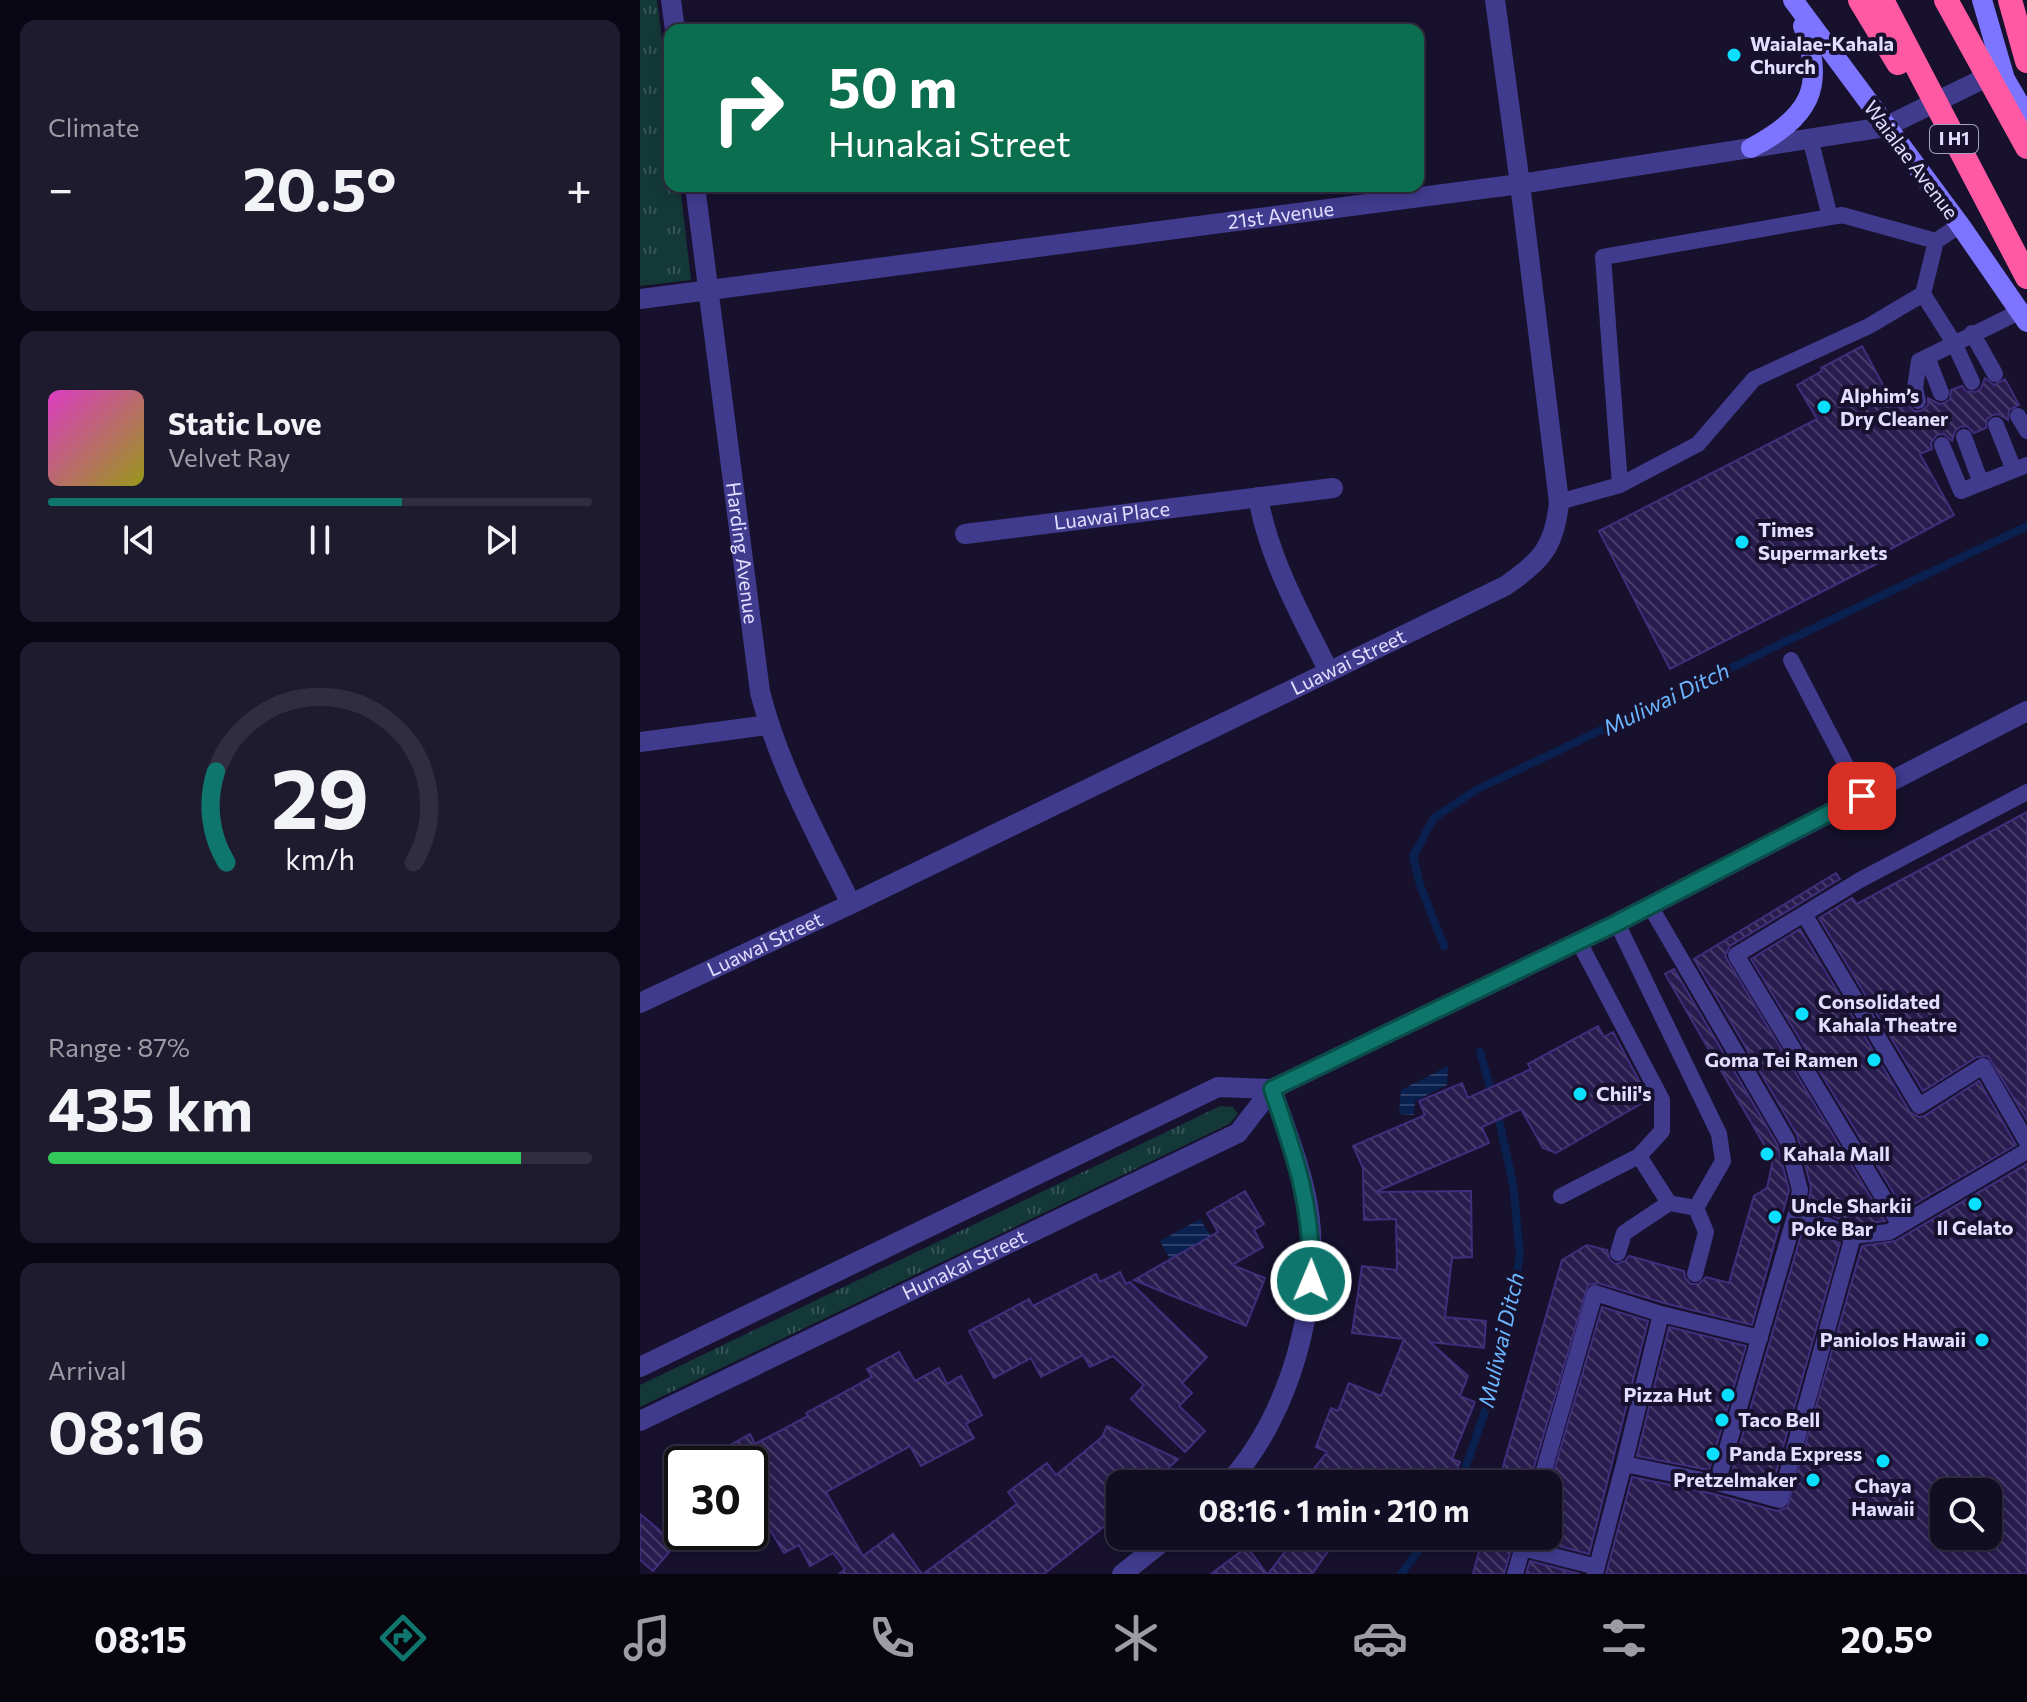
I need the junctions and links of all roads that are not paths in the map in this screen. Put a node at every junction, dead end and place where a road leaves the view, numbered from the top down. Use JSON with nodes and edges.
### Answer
{"nodes":[{"id":1,"x":671,"y":0,"type":"edge"},
{"id":2,"x":1495,"y":0,"type":"edge"},
{"id":3,"x":1792,"y":0,"type":"edge"},
{"id":4,"x":1860,"y":0,"type":"edge"},
{"id":5,"x":1882,"y":0,"type":"edge"},
{"id":6,"x":1946,"y":0,"type":"edge"},
{"id":7,"x":1982,"y":0,"type":"edge"},
{"id":8,"x":2010,"y":0,"type":"edge"},
{"id":9,"x":674,"y":24,"type":"edge"},
{"id":10,"x":2027,"y":61,"type":"edge"},
{"id":11,"x":2003,"y":69,"type":"junction"},
{"id":12,"x":2027,"y":117,"type":"edge"},
{"id":13,"x":1885,"y":127,"type":"junction"},
{"id":14,"x":1810,"y":138,"type":"junction"},
{"id":15,"x":2027,"y":147,"type":"edge"},
{"id":16,"x":1751,"y":148,"type":"junction"},
{"id":17,"x":1520,"y":184,"type":"junction"},
{"id":18,"x":696,"y":192,"type":"edge"},
{"id":19,"x":1830,"y":217,"type":"junction"},
{"id":20,"x":1960,"y":225,"type":"junction"},
{"id":21,"x":1936,"y":241,"type":"junction"},
{"id":22,"x":2010,"y":247,"type":"junction"},
{"id":23,"x":2027,"y":277,"type":"edge"},
{"id":24,"x":708,"y":291,"type":"junction"},
{"id":25,"x":1923,"y":294,"type":"junction"},
{"id":26,"x":640,"y":299,"type":"edge"},
{"id":27,"x":2024,"y":316,"type":"edge"},
{"id":28,"x":1972,"y":333,"type":"junction"},
{"id":29,"x":1954,"y":343,"type":"junction"},
{"id":30,"x":1927,"y":357,"type":"junction"},
{"id":31,"x":1995,"y":374,"type":"dead end"},
{"id":32,"x":1972,"y":382,"type":"dead end"},
{"id":33,"x":1941,"y":393,"type":"dead end"},
{"id":34,"x":1918,"y":401,"type":"dead end"},
{"id":35,"x":1996,"y":425,"type":"dead end"},
{"id":36,"x":1964,"y":437,"type":"dead end"},
{"id":37,"x":1942,"y":445,"type":"dead end"},
{"id":38,"x":2021,"y":467,"type":"edge"},
{"id":39,"x":1981,"y":483,"type":"junction"},
{"id":40,"x":1620,"y":485,"type":"junction"},
{"id":41,"x":1333,"y":488,"type":"dead end"},
{"id":42,"x":1258,"y":497,"type":"junction"},
{"id":43,"x":1559,"y":502,"type":"junction"},
{"id":44,"x":965,"y":534,"type":"dead end"},
{"id":45,"x":1791,"y":660,"type":"dead end"},
{"id":46,"x":1329,"y":672,"type":"junction"},
{"id":47,"x":2027,"y":711,"type":"edge"},
{"id":48,"x":768,"y":725,"type":"junction"},
{"id":49,"x":640,"y":742,"type":"edge"},
{"id":50,"x":2027,"y":792,"type":"edge"},
{"id":51,"x":1862,"y":796,"type":"junction"},
{"id":52,"x":851,"y":904,"type":"junction"},
{"id":53,"x":1650,"y":906,"type":"junction"},
{"id":54,"x":1804,"y":914,"type":"junction"},
{"id":55,"x":1617,"y":923,"type":"junction"},
{"id":56,"x":1579,"y":942,"type":"junction"},
{"id":57,"x":640,"y":1003,"type":"edge"},
{"id":58,"x":1272,"y":1089,"type":"junction"},
{"id":59,"x":2027,"y":1142,"type":"edge"},
{"id":60,"x":2027,"y":1151,"type":"edge"},
{"id":61,"x":1639,"y":1156,"type":"junction"},
{"id":62,"x":1561,"y":1196,"type":"dead end"},
{"id":63,"x":1669,"y":1203,"type":"junction"},
{"id":64,"x":1696,"y":1208,"type":"junction"},
{"id":65,"x":1796,"y":1213,"type":"junction"},
{"id":66,"x":1900,"y":1225,"type":"junction"},
{"id":67,"x":1853,"y":1236,"type":"junction"},
{"id":68,"x":1618,"y":1253,"type":"dead end"},
{"id":69,"x":1695,"y":1274,"type":"dead end"},
{"id":70,"x":1661,"y":1314,"type":"junction"},
{"id":71,"x":1760,"y":1338,"type":"junction"},
{"id":72,"x":640,"y":1367,"type":"edge"},
{"id":73,"x":640,"y":1421,"type":"edge"},
{"id":74,"x":1624,"y":1464,"type":"junction"},
{"id":75,"x":1238,"y":1470,"type":"edge"},
{"id":76,"x":1544,"y":1470,"type":"edge"},
{"id":77,"x":1717,"y":1483,"type":"junction"},
{"id":78,"x":1152,"y":1550,"type":"edge"},
{"id":79,"x":1522,"y":1550,"type":"edge"},
{"id":80,"x":1544,"y":1550,"type":"edge"},
{"id":81,"x":1596,"y":1571,"type":"edge"},
{"id":82,"x":1122,"y":1574,"type":"edge"},
{"id":83,"x":1515,"y":1574,"type":"edge"}],
"edges":[{"from":1,"to":9,"type":"street"},
{"from":2,"to":17,"type":"street","name":"Luawai Street"},
{"from":3,"to":13,"type":"main road","name":"Waialae Avenue"},
{"from":3,"to":16,"type":"main road"},
{"from":4,"to":22,"type":"highway","bridge":true},
{"from":5,"to":22,"type":"highway","number":"I H1","bridge":true},
{"from":6,"to":15,"type":"highway","bridge":true},
{"from":7,"to":11,"type":"main road"},
{"from":8,"to":10,"type":"highway"},
{"from":11,"to":12,"type":"main road"},
{"from":11,"to":13,"type":"street","name":"21st Avenue"},
{"from":13,"to":14,"type":"street","name":"21st Avenue"},
{"from":13,"to":20,"type":"main road","name":"Waialae Avenue"},
{"from":14,"to":16,"type":"street","name":"21st Avenue"},
{"from":14,"to":19,"type":"lane"},
{"from":16,"to":17,"type":"street","name":"21st Avenue"},
{"from":17,"to":24,"type":"street","name":"21st Avenue"},
{"from":17,"to":43,"type":"street","name":"Luawai Street"},
{"from":18,"to":24,"type":"street","name":"Harding Avenue"},
{"from":19,"to":21,"type":"lane"},
{"from":19,"to":40,"type":"lane"},
{"from":20,"to":21,"type":"lane"},
{"from":20,"to":27,"type":"main road","name":"Waialae Avenue"},
{"from":21,"to":25,"type":"lane"},
{"from":22,"to":23,"type":"highway","number":"I H1","bridge":true},
{"from":24,"to":26,"type":"street","name":"21st Avenue"},
{"from":24,"to":48,"type":"street","name":"Harding Avenue"},
{"from":25,"to":29,"type":"lane"},
{"from":25,"to":40,"type":"lane"},
{"from":27,"to":28,"type":"lane"},
{"from":28,"to":29,"type":"lane"},
{"from":28,"to":31,"type":"lane"},
{"from":29,"to":30,"type":"lane"},
{"from":29,"to":32,"type":"lane"},
{"from":30,"to":33,"type":"lane"},
{"from":30,"to":34,"type":"lane"},
{"from":35,"to":38,"type":"lane"},
{"from":36,"to":39,"type":"lane"},
{"from":37,"to":39,"type":"lane"},
{"from":38,"to":39,"type":"lane"},
{"from":40,"to":43,"type":"lane"},
{"from":41,"to":42,"type":"street","name":"Luawai Place"},
{"from":42,"to":44,"type":"street","name":"Luawai Place"},
{"from":42,"to":46,"type":"street"},
{"from":43,"to":46,"type":"street","name":"Luawai Street"},
{"from":45,"to":51,"type":"lane"},
{"from":46,"to":52,"type":"street","name":"Luawai Street"},
{"from":47,"to":51,"type":"street","name":"Hunakai Street"},
{"from":48,"to":49,"type":"street"},
{"from":48,"to":52,"type":"street","name":"Harding Avenue"},
{"from":50,"to":54,"type":"lane"},
{"from":51,"to":53,"type":"street","name":"Hunakai Street"},
{"from":52,"to":57,"type":"street","name":"Luawai Street"},
{"from":53,"to":55,"type":"street","name":"Hunakai Street"},
{"from":53,"to":65,"type":"lane"},
{"from":54,"to":59,"type":"lane"},
{"from":54,"to":66,"type":"lane"},
{"from":55,"to":56,"type":"street","name":"Hunakai Street"},
{"from":55,"to":64,"type":"lane"},
{"from":56,"to":58,"type":"street","name":"Hunakai Street"},
{"from":56,"to":61,"type":"lane"},
{"from":58,"to":72,"type":"street","name":"Hunakai Street"},
{"from":58,"to":73,"type":"street","name":"Hunakai Street"},
{"from":58,"to":75,"type":"street"},
{"from":60,"to":66,"type":"lane"},
{"from":61,"to":62,"type":"lane"},
{"from":61,"to":63,"type":"lane"},
{"from":63,"to":64,"type":"lane"},
{"from":63,"to":68,"type":"lane"},
{"from":64,"to":69,"type":"lane"},
{"from":65,"to":67,"type":"lane"},
{"from":65,"to":71,"type":"lane"},
{"from":66,"to":67,"type":"lane"},
{"from":67,"to":77,"type":"lane"},
{"from":70,"to":71,"type":"lane"},
{"from":70,"to":74,"type":"lane"},
{"from":70,"to":76,"type":"lane"},
{"from":71,"to":77,"type":"lane"},
{"from":74,"to":77,"type":"lane"},
{"from":74,"to":81,"type":"lane"},
{"from":78,"to":82,"type":"street"},
{"from":79,"to":83,"type":"lane"},
{"from":80,"to":81,"type":"lane"}]}
